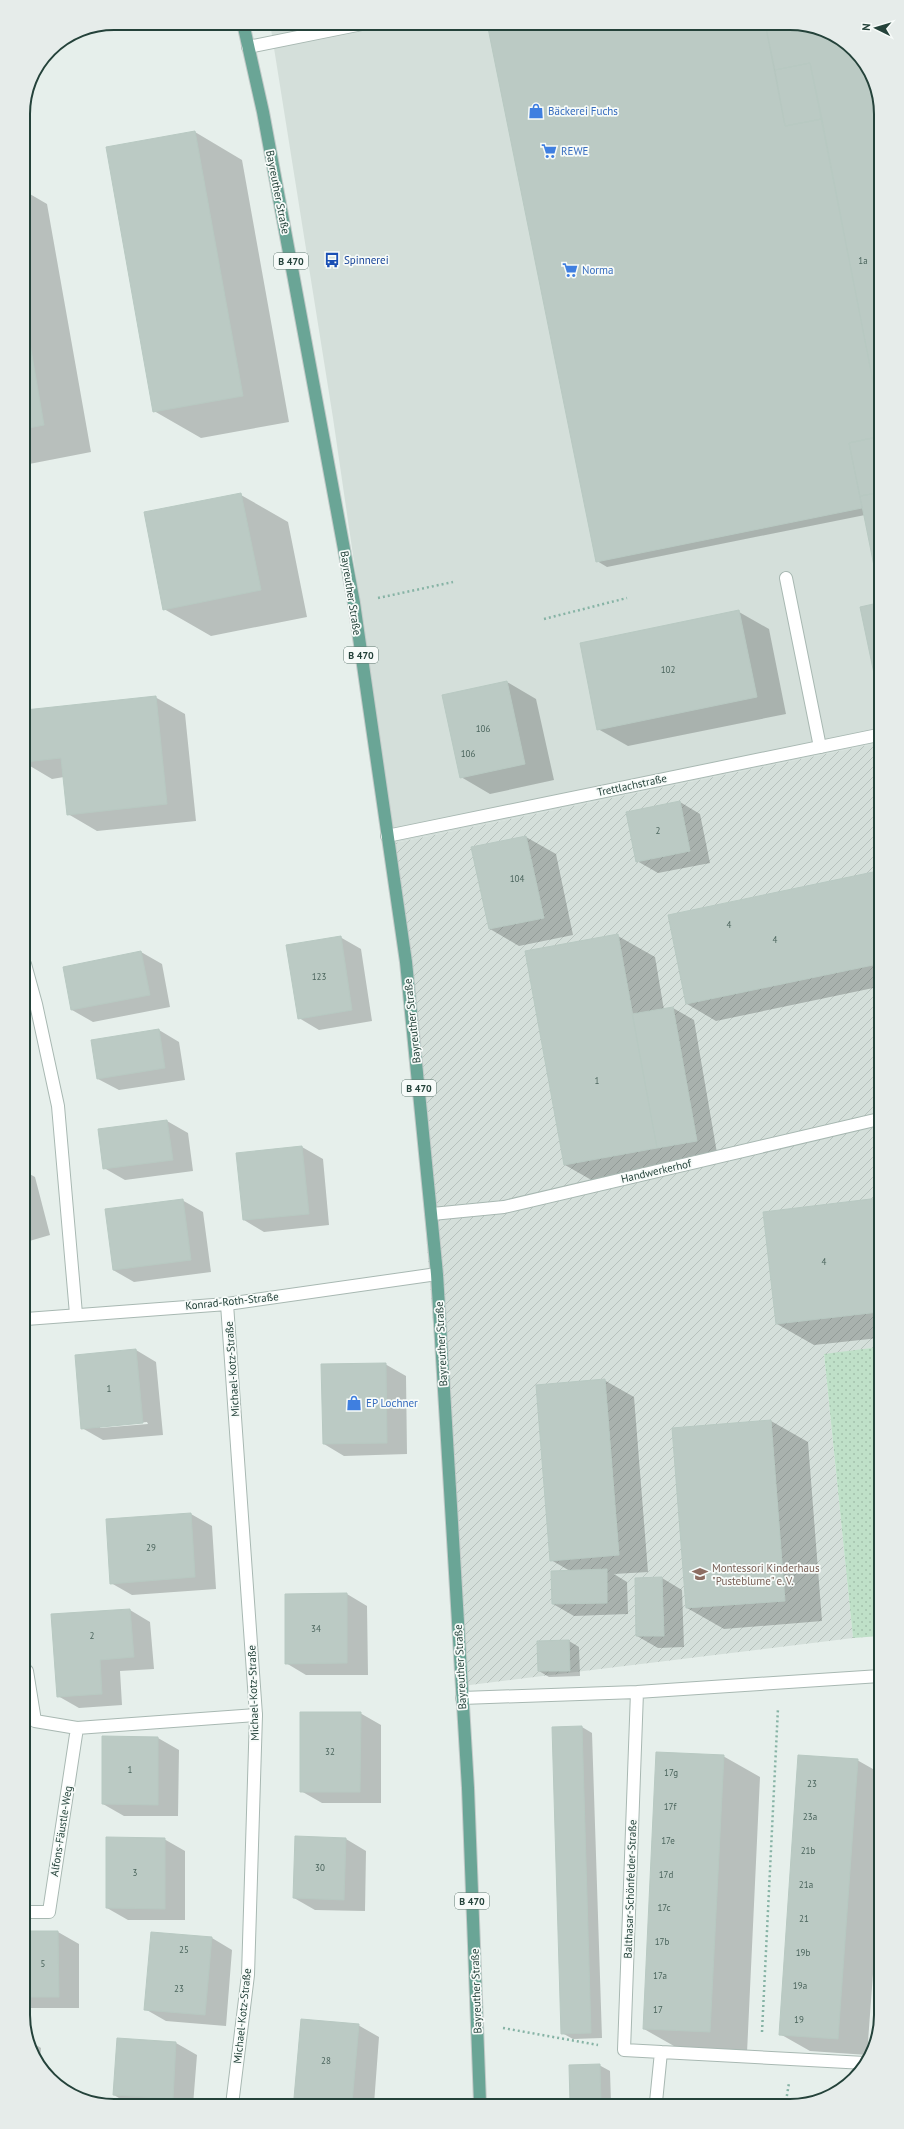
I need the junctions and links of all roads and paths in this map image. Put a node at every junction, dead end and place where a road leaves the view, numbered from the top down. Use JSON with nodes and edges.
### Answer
{"nodes":[{"id":1,"x":244,"y":30,"type":"edge"},
{"id":2,"x":332,"y":30,"type":"edge"},
{"id":3,"x":248,"y":47,"type":"junction"},
{"id":4,"x":786,"y":578,"type":"dead end"},
{"id":5,"x":453,"y":582,"type":"dead end"},
{"id":6,"x":627,"y":598,"type":"dead end"},
{"id":7,"x":354,"y":602,"type":"junction"},
{"id":8,"x":544,"y":619,"type":"dead end"},
{"id":9,"x":874,"y":736,"type":"edge"},
{"id":10,"x":820,"y":747,"type":"junction"},
{"id":11,"x":387,"y":836,"type":"junction"},
{"id":12,"x":30,"y":982,"type":"edge"},
{"id":13,"x":874,"y":1120,"type":"edge"},
{"id":14,"x":432,"y":1214,"type":"junction"},
{"id":15,"x":437,"y":1274,"type":"junction"},
{"id":16,"x":227,"y":1304,"type":"junction"},
{"id":17,"x":76,"y":1314,"type":"junction"},
{"id":18,"x":30,"y":1319,"type":"edge"},
{"id":19,"x":874,"y":1676,"type":"edge"},
{"id":20,"x":779,"y":1683,"type":"junction"},
{"id":21,"x":637,"y":1692,"type":"junction"},
{"id":22,"x":30,"y":1693,"type":"edge"},
{"id":23,"x":462,"y":1698,"type":"junction"},
{"id":24,"x":256,"y":1716,"type":"junction"},
{"id":25,"x":77,"y":1728,"type":"junction"},
{"id":26,"x":30,"y":1912,"type":"edge"},
{"id":27,"x":477,"y":2023,"type":"junction"},
{"id":28,"x":624,"y":2050,"type":"junction"},
{"id":29,"x":661,"y":2052,"type":"junction"},
{"id":30,"x":760,"y":2058,"type":"junction"},
{"id":31,"x":859,"y":2063,"type":"edge"},
{"id":32,"x":233,"y":2099,"type":"edge"},
{"id":33,"x":480,"y":2099,"type":"edge"},
{"id":34,"x":656,"y":2099,"type":"edge"}],
"edges":[{"from":1,"to":3,"type":"main road","name":"Bayreuther Straße","number":"B 470"},
{"from":2,"to":3,"type":"street"},
{"from":3,"to":7,"type":"main road","name":"Bayreuther Straße","number":"B 470"},
{"from":4,"to":10,"type":"street"},
{"from":5,"to":7,"type":"path"},
{"from":6,"to":8,"type":"path"},
{"from":7,"to":11,"type":"main road","name":"Bayreuther Straße","number":"B 470"},
{"from":9,"to":10,"type":"street","name":"Trettlachstraße"},
{"from":10,"to":11,"type":"street","name":"Trettlachstraße"},
{"from":11,"to":14,"type":"main road","name":"Bayreuther Straße","number":"B 470"},
{"from":12,"to":17,"type":"street"},
{"from":13,"to":14,"type":"street","name":"Handwerkerhof"},
{"from":14,"to":15,"type":"main road","name":"Bayreuther Straße","number":"B 470"},
{"from":15,"to":16,"type":"street","name":"Konrad-Roth-Straße"},
{"from":15,"to":23,"type":"main road","name":"Bayreuther Straße","number":"B 470"},
{"from":16,"to":17,"type":"street","name":"Konrad-Roth-Straße"},
{"from":16,"to":24,"type":"street","name":"Michael-Kotz-Straße"},
{"from":17,"to":18,"type":"street","name":"Konrad-Roth-Straße"},
{"from":19,"to":20,"type":"street"},
{"from":20,"to":21,"type":"street"},
{"from":20,"to":30,"type":"path"},
{"from":21,"to":23,"type":"street"},
{"from":21,"to":28,"type":"street","name":"Balthasar-Schönfelder-Straße"},
{"from":22,"to":25,"type":"street"},
{"from":23,"to":27,"type":"main road","name":"Bayreuther Straße","number":"B 470"},
{"from":24,"to":25,"type":"street"},
{"from":24,"to":32,"type":"street","name":"Michael-Kotz-Straße"},
{"from":25,"to":26,"type":"street","name":"Alfons-Fäustle-Weg"},
{"from":27,"to":28,"type":"path"},
{"from":27,"to":33,"type":"main road","name":"Bayreuther Straße","number":"B 470"},
{"from":28,"to":29,"type":"street"},
{"from":29,"to":30,"type":"street"},
{"from":29,"to":34,"type":"street"},
{"from":30,"to":31,"type":"street"}]}
